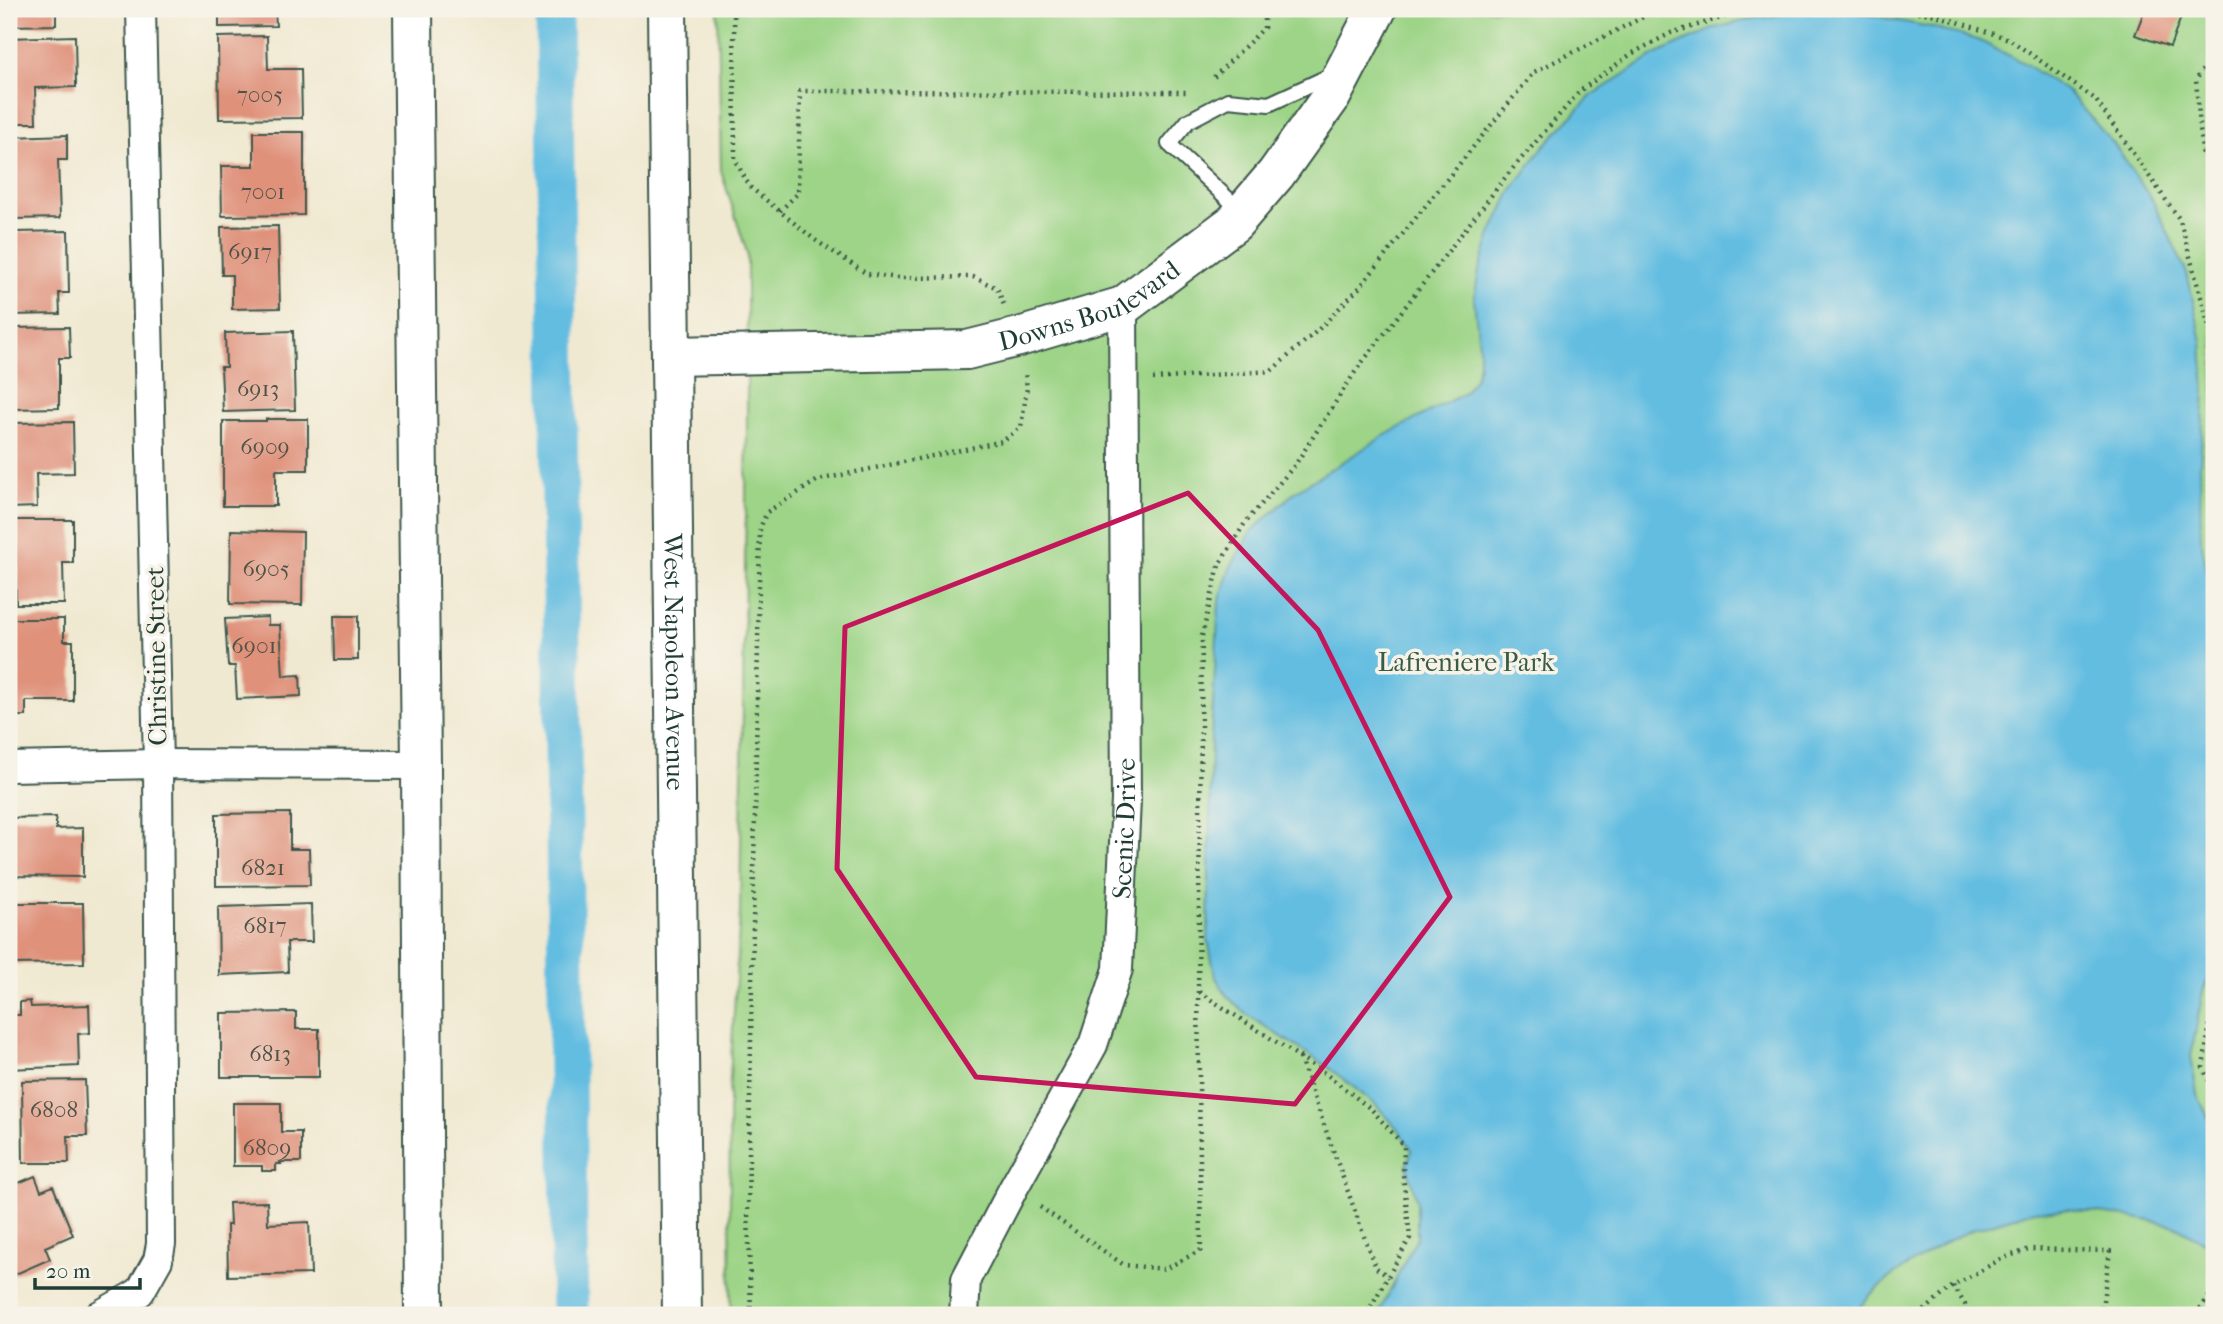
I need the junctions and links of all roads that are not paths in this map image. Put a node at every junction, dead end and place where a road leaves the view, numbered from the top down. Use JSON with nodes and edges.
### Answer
{"nodes":[{"id":1,"x":141,"y":9,"type":"edge"},
{"id":2,"x":413,"y":9,"type":"edge"},
{"id":3,"x":667,"y":9,"type":"edge"},
{"id":4,"x":1377,"y":9,"type":"edge"},
{"id":5,"x":1345,"y":69,"type":"junction"},
{"id":6,"x":1243,"y":213,"type":"junction"},
{"id":7,"x":1123,"y":306,"type":"junction"},
{"id":8,"x":671,"y":356,"type":"junction"},
{"id":9,"x":158,"y":764,"type":"junction"},
{"id":10,"x":421,"y":765,"type":"junction"},
{"id":11,"x":9,"y":766,"type":"edge"},
{"id":12,"x":100,"y":1315,"type":"edge"},
{"id":13,"x":424,"y":1315,"type":"edge"},
{"id":14,"x":682,"y":1315,"type":"edge"},
{"id":15,"x":964,"y":1315,"type":"edge"}],
"edges":[{"from":1,"to":9,"type":"street","name":"Christine Street"},
{"from":2,"to":10,"type":"main road"},
{"from":3,"to":8,"type":"main road","name":"West Napoleon Avenue"},
{"from":4,"to":5,"type":"main road","name":"Downs Boulevard"},
{"from":5,"to":6,"type":"main road","name":"Downs Boulevard"},
{"from":5,"to":6,"type":"lane"},
{"from":6,"to":7,"type":"main road","name":"Downs Boulevard"},
{"from":7,"to":8,"type":"main road","name":"Downs Boulevard"},
{"from":7,"to":15,"type":"street","name":"Scenic Drive"},
{"from":8,"to":14,"type":"main road","name":"West Napoleon Avenue"},
{"from":9,"to":10,"type":"street"},
{"from":9,"to":11,"type":"street"},
{"from":9,"to":12,"type":"street","name":"Christine Street"},
{"from":10,"to":13,"type":"main road"}]}
